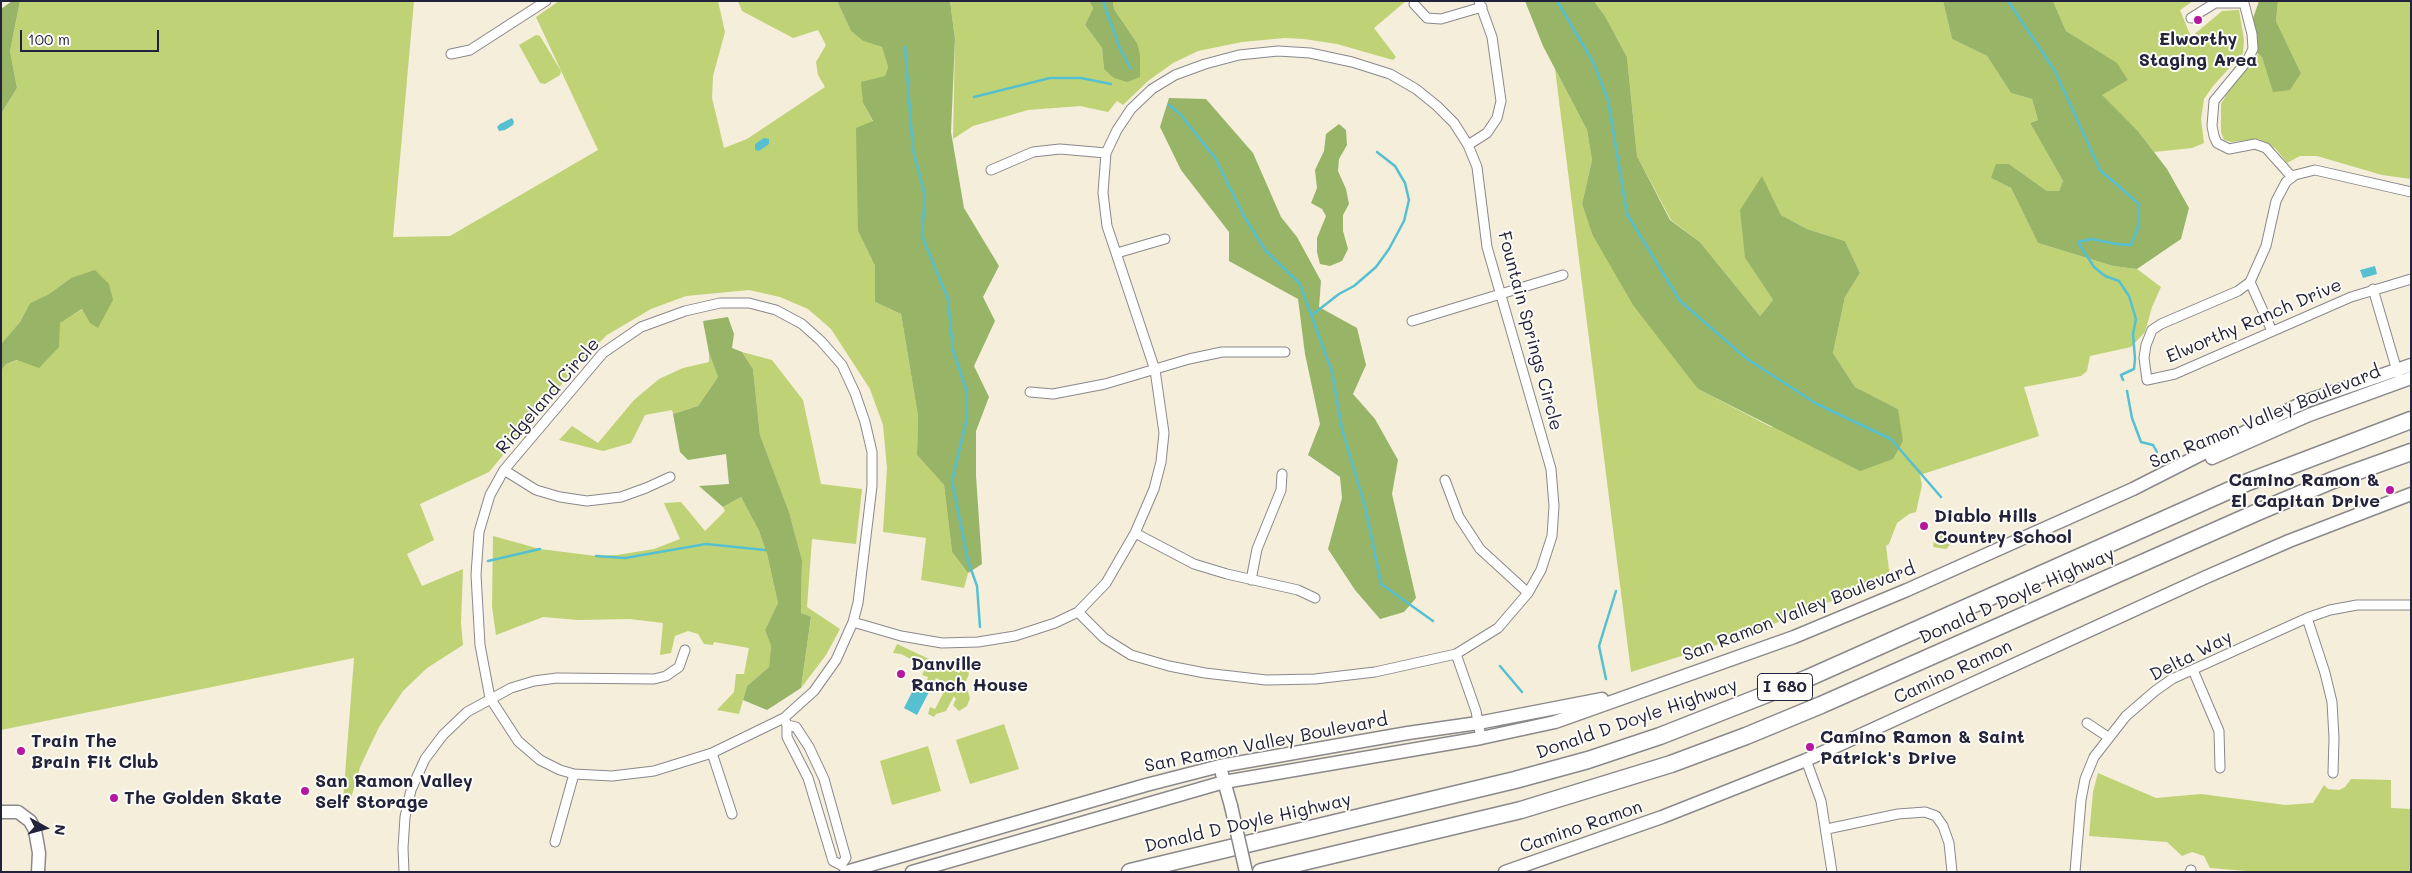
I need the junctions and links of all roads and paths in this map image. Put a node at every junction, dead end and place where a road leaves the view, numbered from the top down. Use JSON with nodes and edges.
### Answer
{"nodes":[{"id":1,"x":546,"y":1,"type":"edge"},
{"id":2,"x":1414,"y":4,"type":"dead end"},
{"id":3,"x":1480,"y":4,"type":"edge"},
{"id":4,"x":2191,"y":18,"type":"dead end"},
{"id":5,"x":451,"y":54,"type":"dead end"},
{"id":6,"x":1468,"y":146,"type":"junction"},
{"id":7,"x":1106,"y":153,"type":"junction"},
{"id":8,"x":991,"y":170,"type":"dead end"},
{"id":9,"x":2292,"y":178,"type":"junction"},
{"id":10,"x":2411,"y":192,"type":"edge"},
{"id":11,"x":1165,"y":239,"type":"dead end"},
{"id":12,"x":1117,"y":252,"type":"junction"},
{"id":13,"x":1563,"y":275,"type":"dead end"},
{"id":14,"x":2411,"y":279,"type":"edge"},
{"id":15,"x":2250,"y":282,"type":"junction"},
{"id":16,"x":2373,"y":289,"type":"junction"},
{"id":17,"x":1499,"y":294,"type":"junction"},
{"id":18,"x":1412,"y":320,"type":"dead end"},
{"id":19,"x":2272,"y":332,"type":"junction"},
{"id":20,"x":1285,"y":352,"type":"dead end"},
{"id":21,"x":2411,"y":365,"type":"edge"},
{"id":22,"x":2396,"y":369,"type":"junction"},
{"id":23,"x":1155,"y":370,"type":"junction"},
{"id":24,"x":2405,"y":380,"type":"edge"},
{"id":25,"x":1030,"y":392,"type":"dead end"},
{"id":26,"x":2411,"y":420,"type":"edge"},
{"id":27,"x":2411,"y":452,"type":"edge"},
{"id":28,"x":504,"y":470,"type":"junction"},
{"id":29,"x":1282,"y":474,"type":"dead end"},
{"id":30,"x":670,"y":477,"type":"dead end"},
{"id":31,"x":1445,"y":480,"type":"dead end"},
{"id":32,"x":2133,"y":489,"type":"junction"},
{"id":33,"x":2411,"y":494,"type":"edge"},
{"id":34,"x":1135,"y":533,"type":"junction"},
{"id":35,"x":1251,"y":580,"type":"junction"},
{"id":36,"x":1528,"y":594,"type":"junction"},
{"id":37,"x":1315,"y":598,"type":"dead end"},
{"id":38,"x":2411,"y":605,"type":"edge"},
{"id":39,"x":1078,"y":612,"type":"junction"},
{"id":40,"x":2307,"y":618,"type":"junction"},
{"id":41,"x":853,"y":622,"type":"junction"},
{"id":42,"x":685,"y":650,"type":"dead end"},
{"id":43,"x":1456,"y":654,"type":"junction"},
{"id":44,"x":2193,"y":670,"type":"junction"},
{"id":45,"x":1641,"y":691,"type":"junction"},
{"id":46,"x":490,"y":698,"type":"junction"},
{"id":47,"x":786,"y":721,"type":"junction"},
{"id":48,"x":1478,"y":723,"type":"junction"},
{"id":49,"x":2087,"y":723,"type":"dead end"},
{"id":50,"x":2108,"y":737,"type":"junction"},
{"id":51,"x":1480,"y":738,"type":"junction"},
{"id":52,"x":712,"y":753,"type":"junction"},
{"id":53,"x":1806,"y":760,"type":"junction"},
{"id":54,"x":1220,"y":766,"type":"junction"},
{"id":55,"x":2220,"y":768,"type":"dead end"},
{"id":56,"x":2333,"y":773,"type":"dead end"},
{"id":57,"x":574,"y":774,"type":"junction"},
{"id":58,"x":1224,"y":782,"type":"junction"},
{"id":59,"x":1,"y":812,"type":"edge"},
{"id":60,"x":732,"y":814,"type":"dead end"},
{"id":61,"x":1827,"y":829,"type":"junction"},
{"id":62,"x":556,"y":842,"type":"dead end"},
{"id":63,"x":843,"y":869,"type":"edge"},
{"id":64,"x":1511,"y":871,"type":"edge"},
{"id":65,"x":38,"y":872,"type":"edge"},
{"id":66,"x":404,"y":872,"type":"edge"},
{"id":67,"x":912,"y":872,"type":"edge"},
{"id":68,"x":1130,"y":872,"type":"edge"},
{"id":69,"x":1246,"y":872,"type":"edge"},
{"id":70,"x":1261,"y":872,"type":"edge"},
{"id":71,"x":1832,"y":872,"type":"edge"},
{"id":72,"x":1952,"y":872,"type":"edge"},
{"id":73,"x":2075,"y":872,"type":"edge"}],
"edges":[{"from":1,"to":5,"type":"street"},
{"from":2,"to":3,"type":"street"},
{"from":3,"to":6,"type":"street"},
{"from":4,"to":9,"type":"street"},
{"from":6,"to":7,"type":"street","name":"Fountain Springs Circle"},
{"from":6,"to":17,"type":"street","name":"Fountain Springs Circle"},
{"from":7,"to":8,"type":"street"},
{"from":7,"to":12,"type":"street","name":"Fountain Springs Circle"},
{"from":9,"to":10,"type":"street"},
{"from":9,"to":15,"type":"street"},
{"from":11,"to":12,"type":"street"},
{"from":12,"to":23,"type":"street","name":"Fountain Springs Circle"},
{"from":13,"to":17,"type":"street"},
{"from":14,"to":16,"type":"street","name":"Elworthy Ranch Drive"},
{"from":15,"to":19,"type":"street"},
{"from":15,"to":19,"type":"street","name":"Elworthy Ranch Drive"},
{"from":16,"to":19,"type":"street","name":"Elworthy Ranch Drive"},
{"from":16,"to":22,"type":"street"},
{"from":17,"to":18,"type":"street"},
{"from":17,"to":36,"type":"street","name":"Fountain Springs Circle"},
{"from":20,"to":23,"type":"street"},
{"from":21,"to":22,"type":"main road","name":"San Ramon Valley Boulevard"},
{"from":22,"to":24,"type":"street"},
{"from":22,"to":32,"type":"main road","name":"San Ramon Valley Boulevard"},
{"from":23,"to":25,"type":"street"},
{"from":23,"to":34,"type":"street","name":"Fountain Springs Circle"},
{"from":24,"to":32,"type":"main road","name":"San Ramon Valley Boulevard"},
{"from":26,"to":68,"type":"highway","name":"Donald D Doyle Highway","number":"I 680"},
{"from":27,"to":70,"type":"highway","name":"Donald D Doyle Highway","number":"I 680"},
{"from":28,"to":30,"type":"street"},
{"from":28,"to":41,"type":"street","name":"Ridgeland Circle"},
{"from":28,"to":46,"type":"street","name":"Ridgeland Circle"},
{"from":29,"to":35,"type":"street"},
{"from":31,"to":36,"type":"street"},
{"from":32,"to":45,"type":"main road","name":"San Ramon Valley Boulevard"},
{"from":33,"to":53,"type":"main road","name":"Camino Ramon"},
{"from":34,"to":35,"type":"street"},
{"from":34,"to":39,"type":"street","name":"Fountain Springs Circle"},
{"from":35,"to":37,"type":"street"},
{"from":36,"to":43,"type":"street","name":"Fountain Springs Circle"},
{"from":38,"to":40,"type":"street","name":"Delta Way"},
{"from":39,"to":41,"type":"street","name":"Fountain Springs Circle"},
{"from":39,"to":43,"type":"street","name":"Fountain Springs Circle"},
{"from":40,"to":44,"type":"street","name":"Delta Way"},
{"from":40,"to":56,"type":"street"},
{"from":41,"to":47,"type":"street","name":"Ridgeland Circle"},
{"from":42,"to":46,"type":"street"},
{"from":43,"to":48,"type":"street"},
{"from":44,"to":50,"type":"street","name":"Delta Way"},
{"from":44,"to":55,"type":"street"},
{"from":45,"to":48,"type":"main road","name":"San Ramon Valley Boulevard"},
{"from":45,"to":51,"type":"main road","name":"San Ramon Valley Boulevard"},
{"from":46,"to":57,"type":"street","name":"Ridgeland Circle"},
{"from":46,"to":66,"type":"street"},
{"from":47,"to":52,"type":"street","name":"Ridgeland Circle"},
{"from":47,"to":63,"type":"street"},
{"from":47,"to":63,"type":"street"},
{"from":48,"to":51,"type":"street"},
{"from":48,"to":54,"type":"main road","name":"San Ramon Valley Boulevard"},
{"from":49,"to":50,"type":"street"},
{"from":50,"to":73,"type":"street","name":"Delta Way"},
{"from":51,"to":58,"type":"main road","name":"San Ramon Valley Boulevard"},
{"from":52,"to":57,"type":"street","name":"Ridgeland Circle"},
{"from":52,"to":60,"type":"street"},
{"from":53,"to":61,"type":"street"},
{"from":53,"to":64,"type":"main road","name":"Camino Ramon"},
{"from":54,"to":58,"type":"main road"},
{"from":54,"to":63,"type":"main road","name":"San Ramon Valley Boulevard"},
{"from":57,"to":62,"type":"street"},
{"from":58,"to":67,"type":"main road","name":"San Ramon Valley Boulevard"},
{"from":58,"to":69,"type":"main road","bridge":true},
{"from":59,"to":65,"type":"main road"},
{"from":61,"to":71,"type":"street"},
{"from":61,"to":72,"type":"street"}]}
